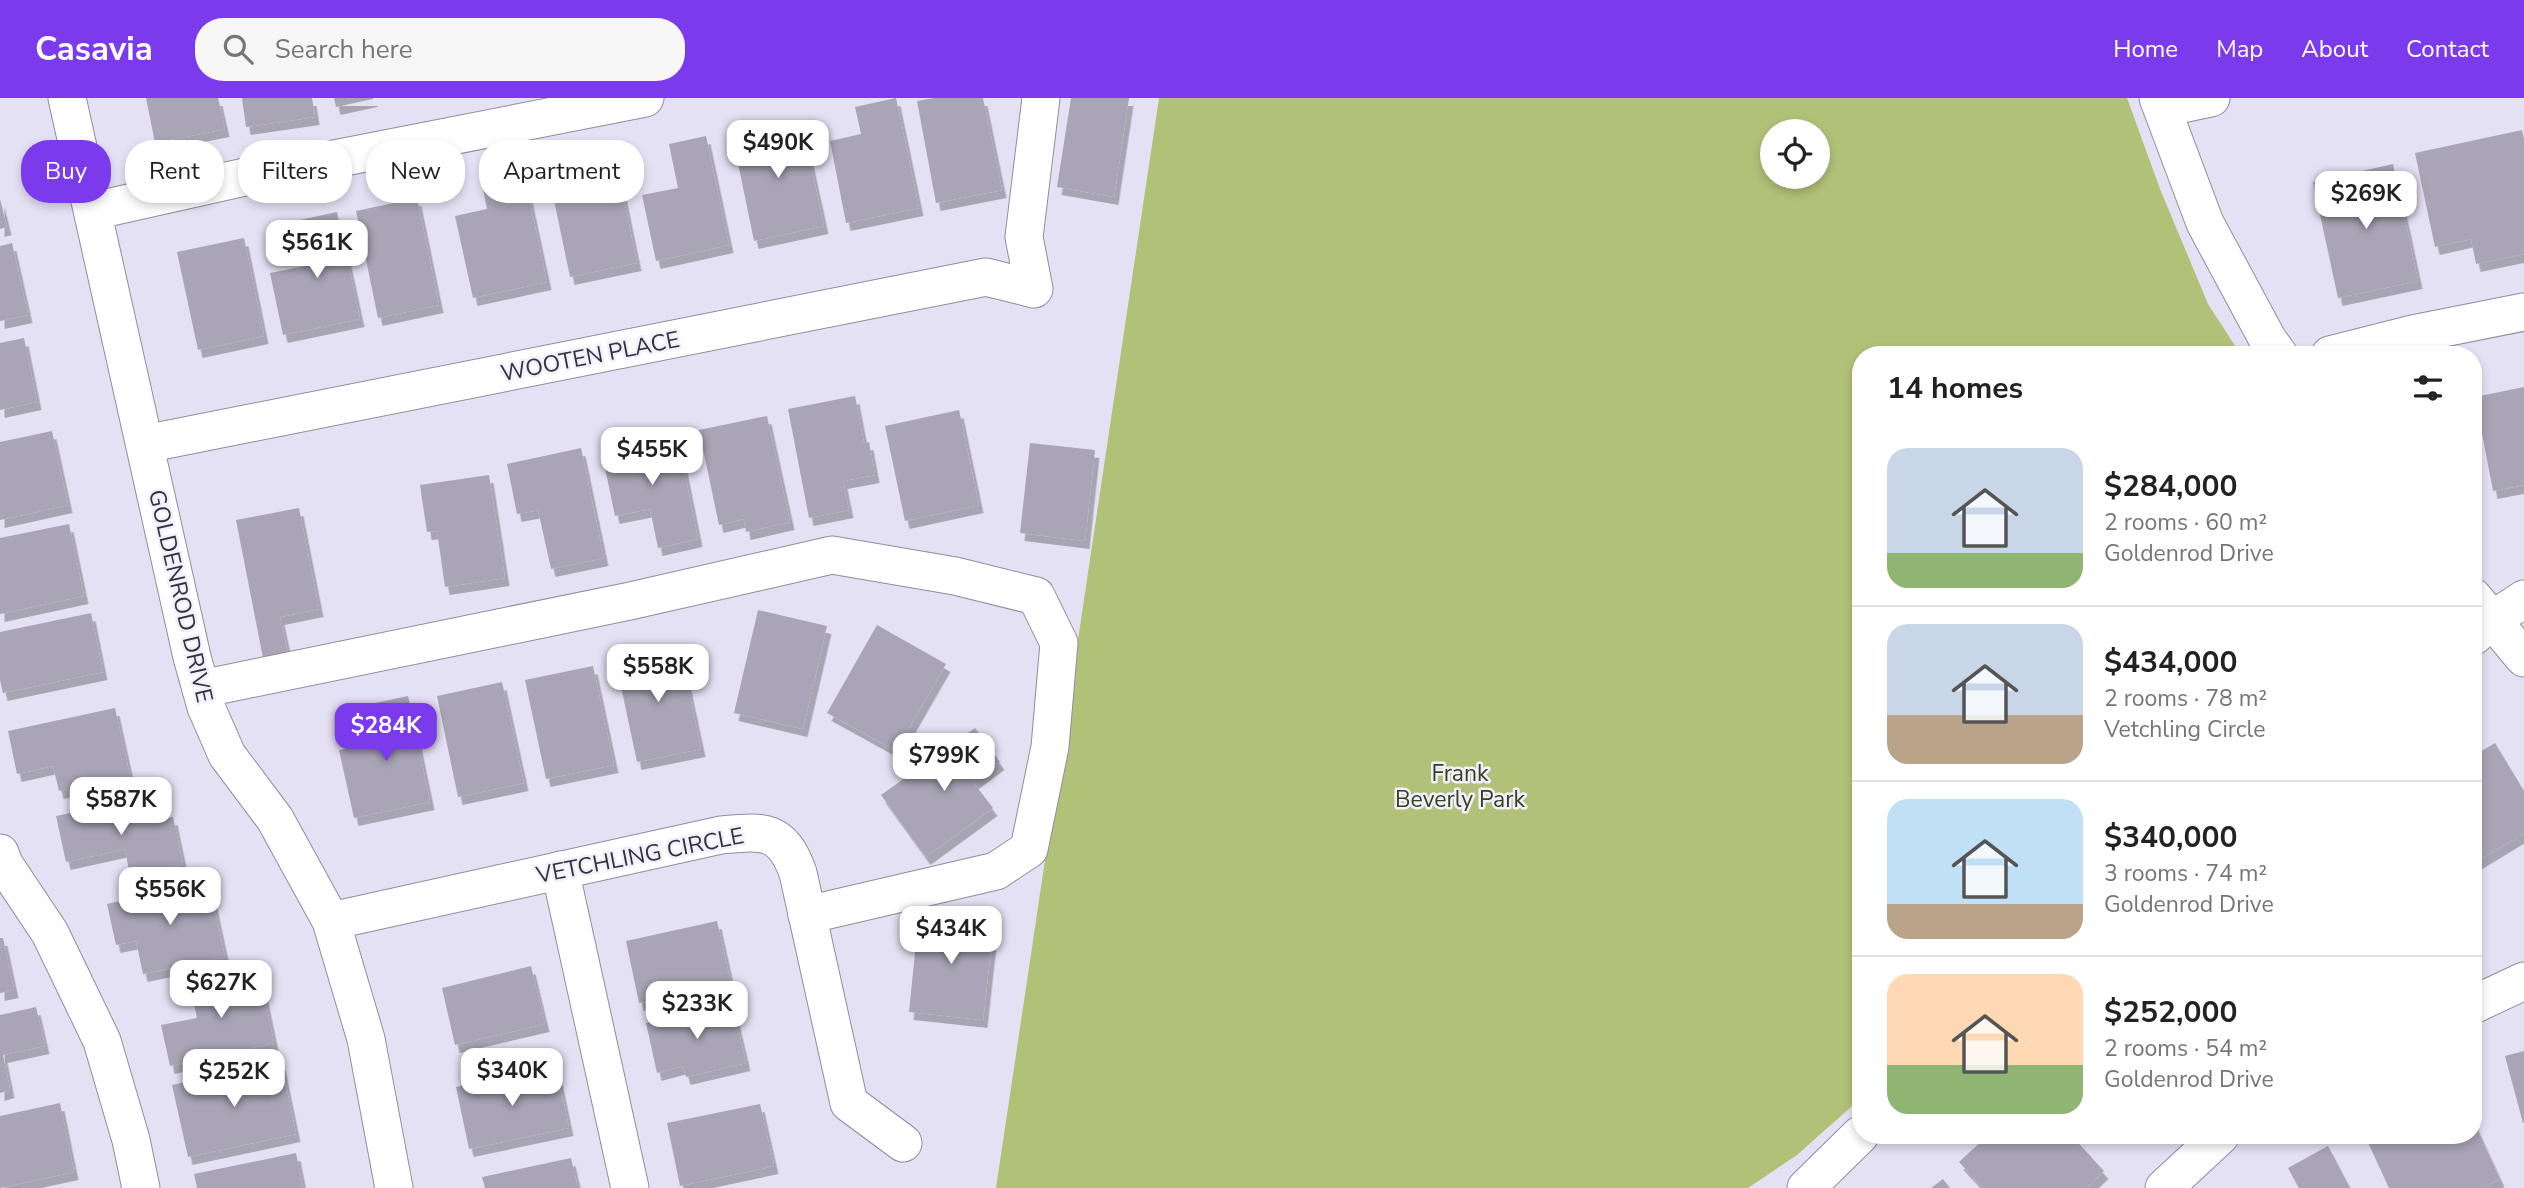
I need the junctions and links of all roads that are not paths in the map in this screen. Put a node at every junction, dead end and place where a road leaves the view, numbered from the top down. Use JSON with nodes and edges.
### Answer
{"nodes":[{"id":1,"x":67,"y":98,"type":"edge"},
{"id":2,"x":645,"y":98,"type":"edge"},
{"id":3,"x":1041,"y":98,"type":"edge"},
{"id":4,"x":2211,"y":98,"type":"edge"},
{"id":5,"x":2161,"y":103,"type":"edge"},
{"id":6,"x":93,"y":211,"type":"junction"},
{"id":7,"x":2524,"y":312,"type":"edge"},
{"id":8,"x":2274,"y":346,"type":"edge"},
{"id":9,"x":2366,"y":346,"type":"edge"},
{"id":10,"x":145,"y":444,"type":"junction"},
{"id":11,"x":2524,"y":598,"type":"edge"},
{"id":12,"x":2482,"y":617,"type":"edge"},
{"id":13,"x":2482,"y":621,"type":"edge"},
{"id":14,"x":2524,"y":657,"type":"edge"},
{"id":15,"x":201,"y":689,"type":"junction"},
{"id":16,"x":0,"y":853,"type":"edge"},
{"id":17,"x":560,"y":870,"type":"junction"},
{"id":18,"x":807,"y":915,"type":"junction"},
{"id":19,"x":331,"y":920,"type":"junction"},
{"id":20,"x":2524,"y":981,"type":"edge"},
{"id":21,"x":2482,"y":1000,"type":"edge"},
{"id":22,"x":903,"y":1143,"type":"dead end"},
{"id":23,"x":1852,"y":1143,"type":"edge"},
{"id":24,"x":2211,"y":1144,"type":"edge"},
{"id":25,"x":141,"y":1188,"type":"edge"},
{"id":26,"x":394,"y":1188,"type":"edge"},
{"id":27,"x":630,"y":1188,"type":"edge"},
{"id":28,"x":1806,"y":1188,"type":"edge"},
{"id":29,"x":2164,"y":1188,"type":"edge"}],
"edges":[{"from":1,"to":6,"type":"street","name":"GOLDENROD DRIVE"},
{"from":2,"to":6,"type":"street"},
{"from":3,"to":10,"type":"street","name":"WOOTEN PLACE"},
{"from":4,"to":5,"type":"street"},
{"from":5,"to":8,"type":"street"},
{"from":6,"to":10,"type":"street","name":"GOLDENROD DRIVE"},
{"from":7,"to":9,"type":"street"},
{"from":10,"to":15,"type":"street","name":"GOLDENROD DRIVE"},
{"from":11,"to":12,"type":"street"},
{"from":13,"to":14,"type":"street"},
{"from":15,"to":18,"type":"street"},
{"from":15,"to":19,"type":"street","name":"GOLDENROD DRIVE"},
{"from":16,"to":25,"type":"street"},
{"from":17,"to":18,"type":"street","name":"VETCHLING CIRCLE"},
{"from":17,"to":19,"type":"street","name":"VETCHLING CIRCLE"},
{"from":17,"to":27,"type":"street"},
{"from":18,"to":22,"type":"street","name":"VETCHLING CIRCLE"},
{"from":19,"to":26,"type":"street","name":"GOLDENROD DRIVE"},
{"from":20,"to":21,"type":"street"},
{"from":23,"to":28,"type":"street"},
{"from":24,"to":29,"type":"street"}]}
